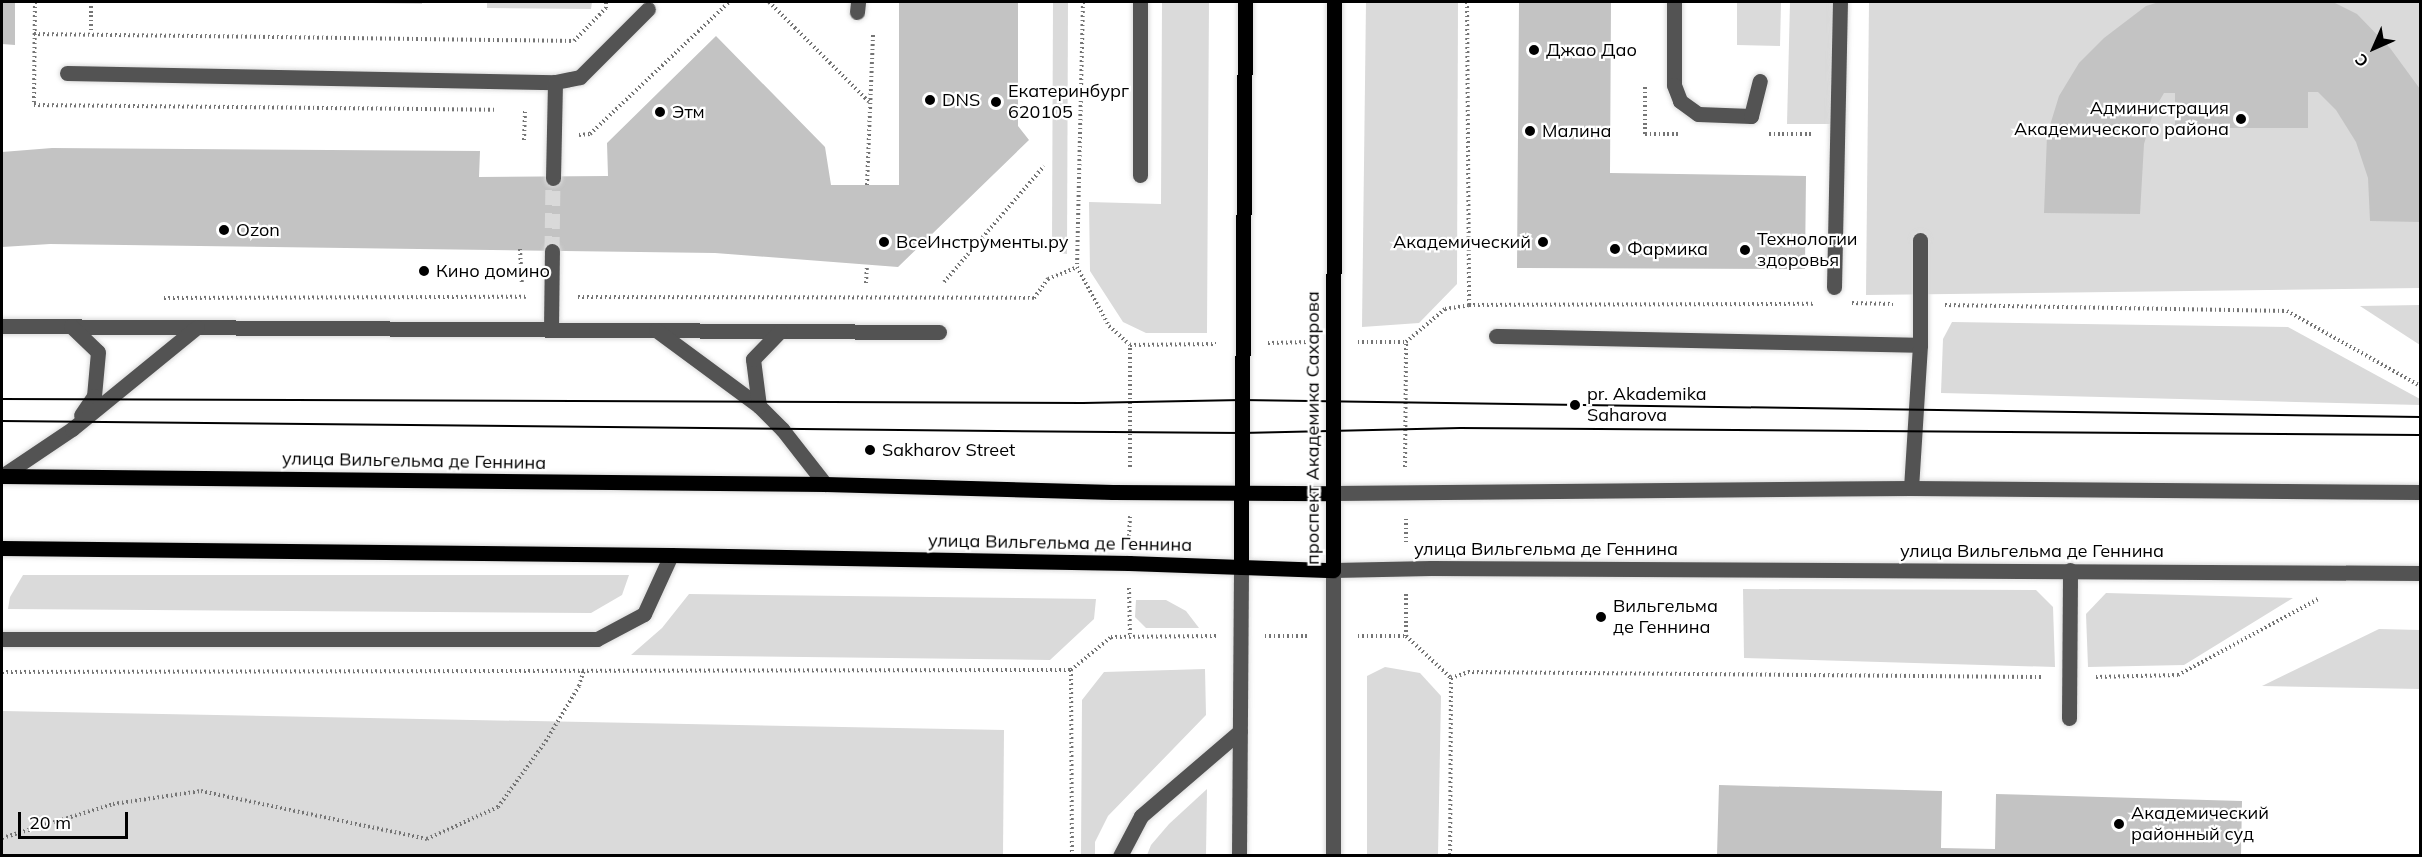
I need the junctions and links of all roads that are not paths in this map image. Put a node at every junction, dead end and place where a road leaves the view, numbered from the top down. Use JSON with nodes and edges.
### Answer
{"nodes":[{"id":1,"x":1140,"y":2,"type":"edge"},
{"id":2,"x":1245,"y":2,"type":"edge"},
{"id":3,"x":1334,"y":2,"type":"edge"},
{"id":4,"x":1674,"y":2,"type":"edge"},
{"id":5,"x":1840,"y":2,"type":"edge"},
{"id":6,"x":648,"y":9,"type":"dead end"},
{"id":7,"x":67,"y":73,"type":"dead end"},
{"id":8,"x":1760,"y":81,"type":"dead end"},
{"id":9,"x":555,"y":82,"type":"junction"},
{"id":10,"x":1140,"y":176,"type":"dead end"},
{"id":11,"x":553,"y":178,"type":"tunnel mouth"},
{"id":12,"x":1920,"y":240,"type":"dead end"},
{"id":13,"x":552,"y":251,"type":"tunnel mouth"},
{"id":14,"x":1834,"y":287,"type":"dead end"},
{"id":15,"x":2,"y":326,"type":"edge"},
{"id":16,"x":71,"y":326,"type":"junction"},
{"id":17,"x":196,"y":327,"type":"junction"},
{"id":18,"x":551,"y":329,"type":"junction"},
{"id":19,"x":656,"y":330,"type":"junction"},
{"id":20,"x":780,"y":331,"type":"junction"},
{"id":21,"x":939,"y":332,"type":"dead end"},
{"id":22,"x":1496,"y":336,"type":"dead end"},
{"id":23,"x":1920,"y":345,"type":"junction"},
{"id":24,"x":759,"y":406,"type":"junction"},
{"id":25,"x":72,"y":429,"type":"junction"},
{"id":26,"x":2,"y":476,"type":"edge"},
{"id":27,"x":825,"y":484,"type":"junction"},
{"id":28,"x":1911,"y":488,"type":"junction"},
{"id":29,"x":1242,"y":492,"type":"junction"},
{"id":30,"x":2421,"y":492,"type":"edge"},
{"id":31,"x":1333,"y":493,"type":"junction"},
{"id":32,"x":2,"y":548,"type":"edge"},
{"id":33,"x":671,"y":555,"type":"junction"},
{"id":34,"x":1241,"y":567,"type":"junction"},
{"id":35,"x":1333,"y":570,"type":"junction"},
{"id":36,"x":2070,"y":570,"type":"junction"},
{"id":37,"x":2421,"y":573,"type":"edge"},
{"id":38,"x":2,"y":639,"type":"edge"},
{"id":39,"x":2069,"y":718,"type":"dead end"},
{"id":40,"x":1240,"y":731,"type":"junction"},
{"id":41,"x":1120,"y":855,"type":"edge"},
{"id":42,"x":1239,"y":855,"type":"edge"},
{"id":43,"x":1334,"y":855,"type":"edge"}],
"edges":[{"from":1,"to":10,"type":"street"},
{"from":2,"to":29,"type":"main road"},
{"from":3,"to":31,"type":"main road","name":"проспект Академика Сахарова"},
{"from":4,"to":8,"type":"street"},
{"from":5,"to":14,"type":"street"},
{"from":6,"to":9,"type":"street"},
{"from":7,"to":9,"type":"street"},
{"from":9,"to":11,"type":"street"},
{"from":12,"to":23,"type":"street"},
{"from":13,"to":18,"type":"street"},
{"from":15,"to":16,"type":"street"},
{"from":16,"to":17,"type":"street"},
{"from":16,"to":25,"type":"street","name":"улица Вильгельма де Геннина"},
{"from":17,"to":18,"type":"street"},
{"from":17,"to":25,"type":"street","name":"улица Вильгельма де Геннина"},
{"from":18,"to":19,"type":"street"},
{"from":19,"to":20,"type":"street"},
{"from":19,"to":24,"type":"street"},
{"from":20,"to":21,"type":"street"},
{"from":20,"to":24,"type":"street"},
{"from":22,"to":23,"type":"street"},
{"from":23,"to":28,"type":"street"},
{"from":24,"to":27,"type":"street"},
{"from":25,"to":26,"type":"street","name":"улица Вильгельма де Геннина"},
{"from":26,"to":27,"type":"main road","name":"улица Вильгельма де Геннина"},
{"from":27,"to":29,"type":"main road","name":"улица Вильгельма де Геннина"},
{"from":28,"to":30,"type":"street","name":"улица Вильгельма де Геннина"},
{"from":28,"to":31,"type":"street","name":"улица Вильгельма де Геннина"},
{"from":29,"to":31,"type":"main road","name":"улица Вильгельма де Геннина"},
{"from":29,"to":34,"type":"main road"},
{"from":31,"to":35,"type":"main road","name":"проспект Академика Сахарова"},
{"from":32,"to":33,"type":"main road","name":"улица Вильгельма де Геннина"},
{"from":33,"to":34,"type":"main road","name":"улица Вильгельма де Геннина"},
{"from":33,"to":38,"type":"street"},
{"from":34,"to":35,"type":"main road","name":"улица Вильгельма де Геннина"},
{"from":34,"to":40,"type":"street"},
{"from":35,"to":36,"type":"street","name":"улица Вильгельма де Геннина"},
{"from":35,"to":43,"type":"street","name":"проспект Академика Сахарова"},
{"from":36,"to":37,"type":"street","name":"улица Вильгельма де Геннина"},
{"from":36,"to":39,"type":"street"},
{"from":40,"to":41,"type":"street"},
{"from":40,"to":42,"type":"street"}]}
